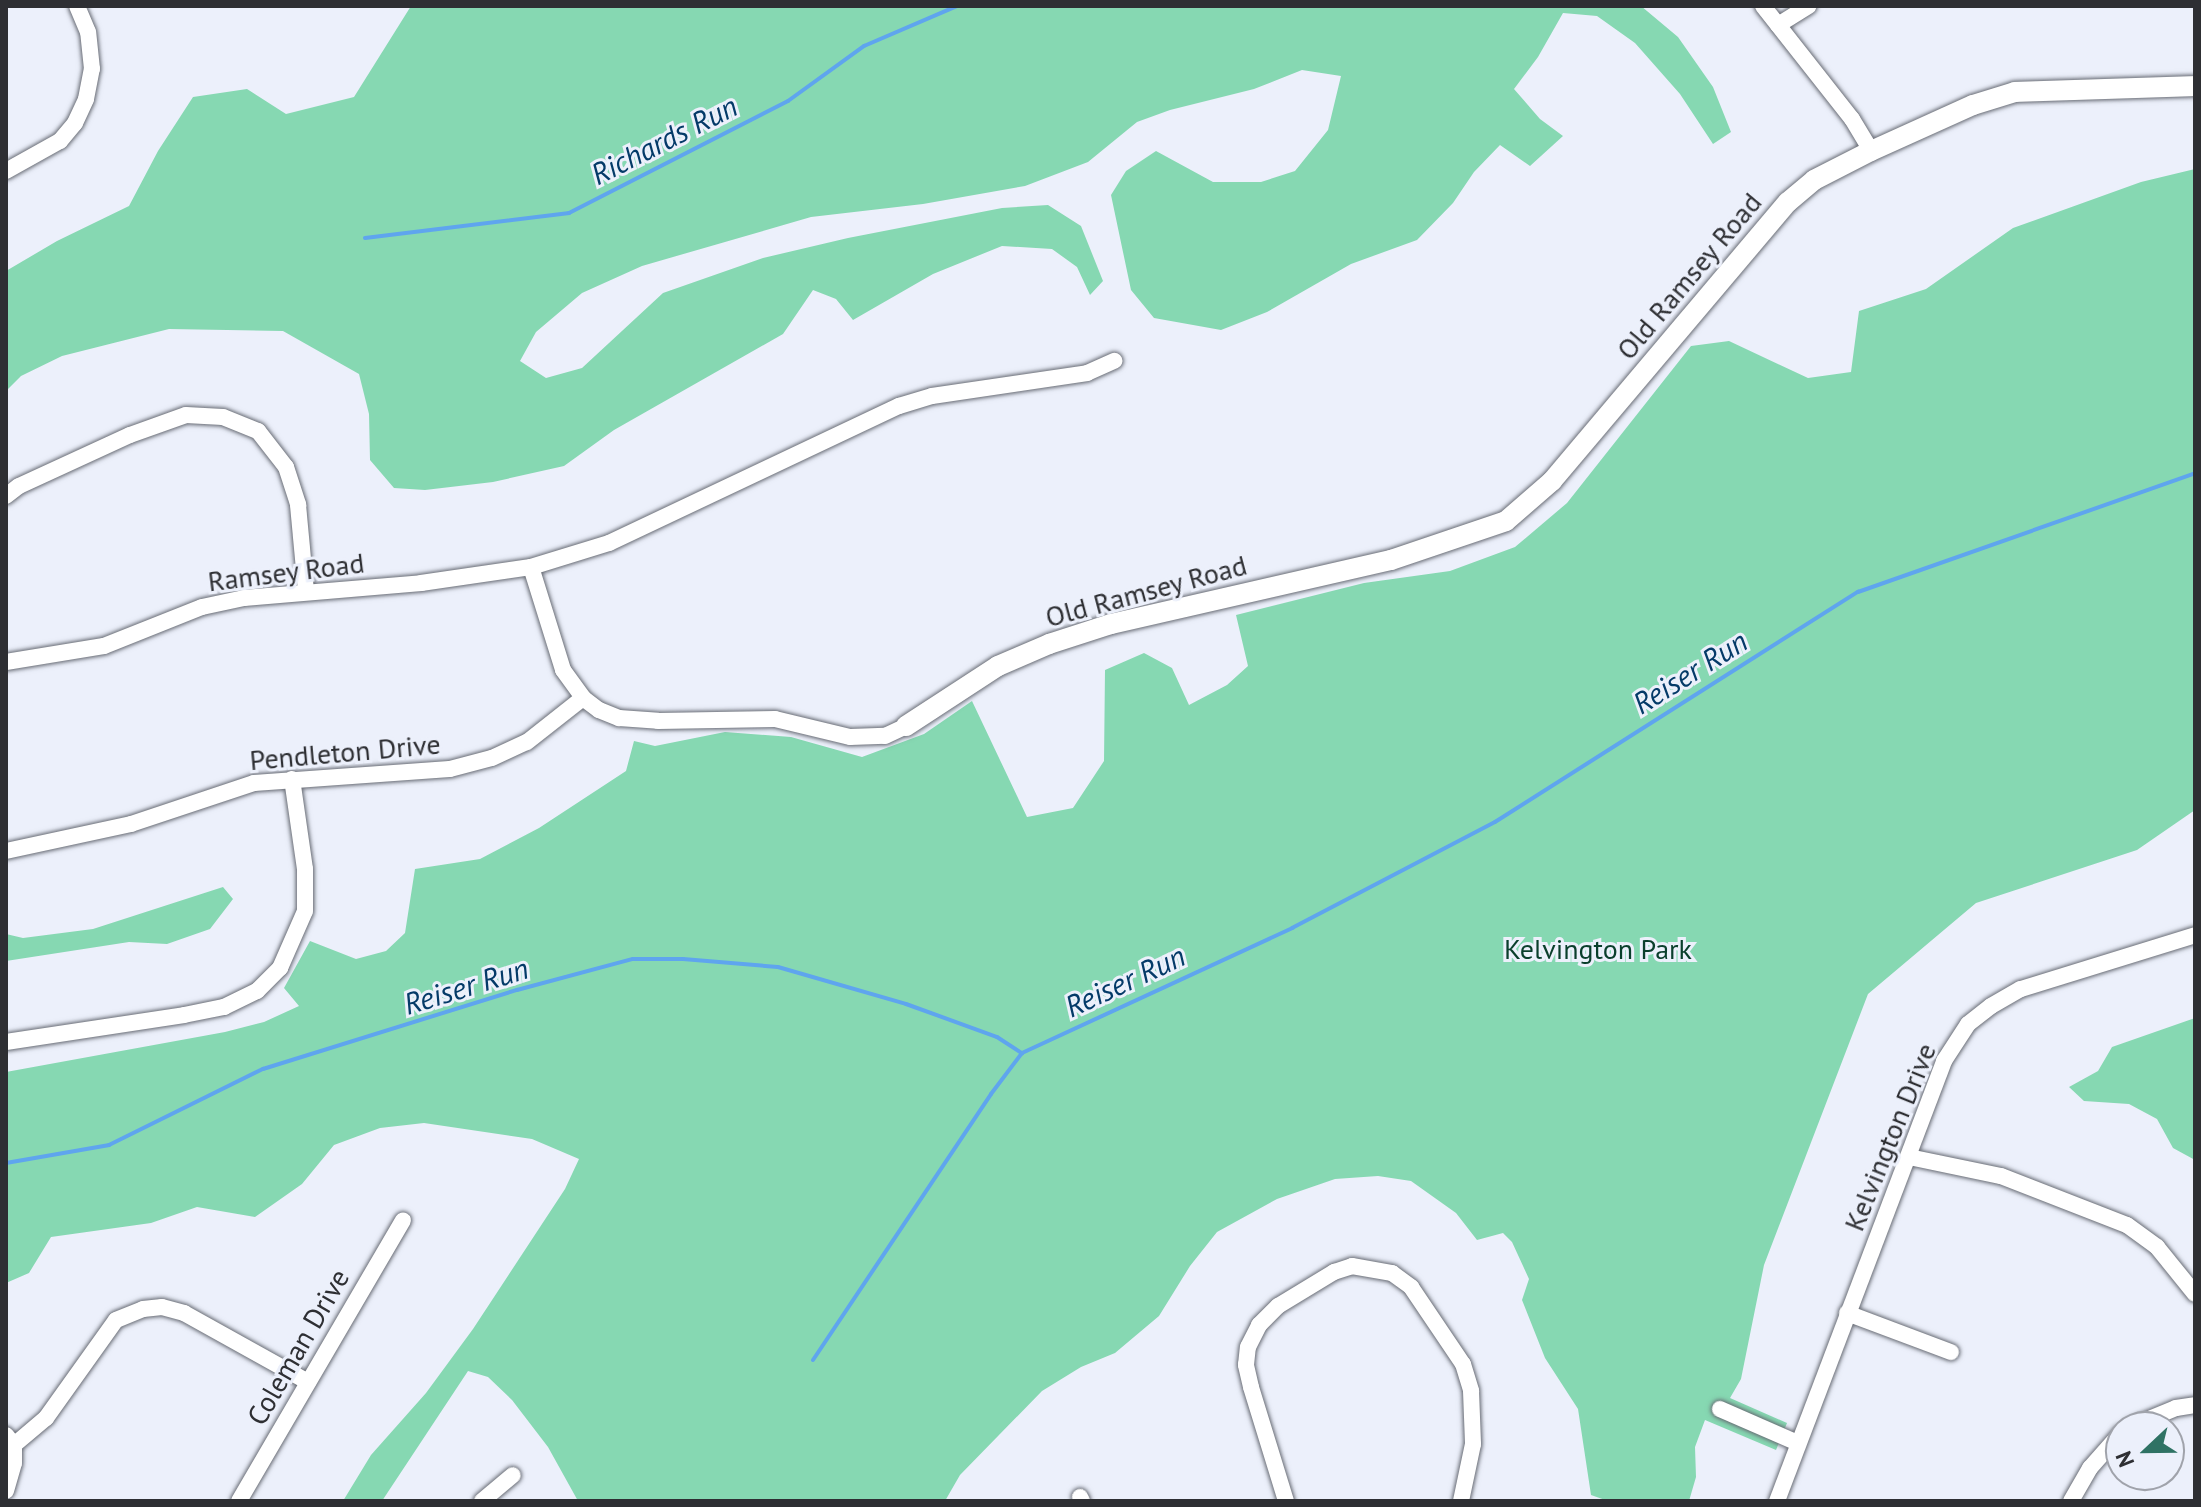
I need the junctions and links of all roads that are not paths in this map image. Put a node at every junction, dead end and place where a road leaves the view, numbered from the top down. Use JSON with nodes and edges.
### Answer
{"nodes":[{"id":1,"x":77,"y":6,"type":"edge"},
{"id":2,"x":1763,"y":6,"type":"edge"},
{"id":3,"x":1808,"y":6,"type":"edge"},
{"id":4,"x":1778,"y":25,"type":"junction"},
{"id":5,"x":2195,"y":86,"type":"edge"},
{"id":6,"x":1871,"y":151,"type":"junction"},
{"id":7,"x":6,"y":171,"type":"edge"},
{"id":8,"x":1114,"y":361,"type":"dead end"},
{"id":9,"x":6,"y":496,"type":"edge"},
{"id":10,"x":531,"y":567,"type":"junction"},
{"id":11,"x":306,"y":591,"type":"junction"},
{"id":12,"x":6,"y":662,"type":"edge"},
{"id":13,"x":583,"y":698,"type":"junction"},
{"id":14,"x":906,"y":726,"type":"joint"},
{"id":15,"x":292,"y":779,"type":"junction"},
{"id":16,"x":6,"y":851,"type":"edge"},
{"id":17,"x":2195,"y":935,"type":"edge"},
{"id":18,"x":6,"y":1042,"type":"edge"},
{"id":19,"x":1909,"y":1157,"type":"junction"},
{"id":20,"x":403,"y":1220,"type":"dead end"},
{"id":21,"x":2194,"y":1287,"type":"edge"},
{"id":22,"x":1847,"y":1313,"type":"junction"},
{"id":23,"x":1951,"y":1352,"type":"dead end"},
{"id":24,"x":308,"y":1382,"type":"junction"},
{"id":25,"x":2195,"y":1405,"type":"edge"},
{"id":26,"x":1720,"y":1409,"type":"dead end"},
{"id":27,"x":2169,"y":1411,"type":"edge"},
{"id":28,"x":10,"y":1440,"type":"edge"},
{"id":29,"x":1798,"y":1443,"type":"junction"},
{"id":30,"x":2105,"y":1451,"type":"edge"},
{"id":31,"x":513,"y":1475,"type":"dead end"},
{"id":32,"x":6,"y":1491,"type":"edge"},
{"id":33,"x":239,"y":1501,"type":"edge"},
{"id":34,"x":482,"y":1501,"type":"edge"},
{"id":35,"x":1286,"y":1501,"type":"edge"},
{"id":36,"x":1461,"y":1501,"type":"edge"},
{"id":37,"x":1777,"y":1501,"type":"edge"},
{"id":38,"x":2071,"y":1501,"type":"edge"}],
"edges":[{"from":1,"to":7,"type":"street"},
{"from":2,"to":4,"type":"street"},
{"from":3,"to":4,"type":"street"},
{"from":4,"to":6,"type":"street"},
{"from":5,"to":6,"type":"street","name":"Old Ramsey Road"},
{"from":6,"to":14,"type":"street","name":"Old Ramsey Road"},
{"from":8,"to":10,"type":"street"},
{"from":9,"to":11,"type":"street"},
{"from":10,"to":11,"type":"street","name":"Ramsey Road"},
{"from":10,"to":13,"type":"street","name":"Old Ramsey Road"},
{"from":11,"to":12,"type":"street","name":"Ramsey Road"},
{"from":13,"to":14,"type":"street","name":"Old Ramsey Road"},
{"from":13,"to":15,"type":"street","name":"Pendleton Drive"},
{"from":15,"to":16,"type":"street","name":"Pendleton Drive"},
{"from":15,"to":18,"type":"street"},
{"from":17,"to":19,"type":"street","name":"Kelvington Drive"},
{"from":19,"to":21,"type":"street"},
{"from":19,"to":22,"type":"street","name":"Kelvington Drive"},
{"from":20,"to":24,"type":"street","name":"Coleman Drive"},
{"from":22,"to":23,"type":"street"},
{"from":22,"to":29,"type":"street","name":"Kelvington Drive"},
{"from":24,"to":28,"type":"street"},
{"from":24,"to":33,"type":"street","name":"Coleman Drive"},
{"from":25,"to":27,"type":"street"},
{"from":26,"to":29,"type":"street"},
{"from":28,"to":32,"type":"street"},
{"from":29,"to":37,"type":"street","name":"Kelvington Drive"},
{"from":30,"to":38,"type":"street"},
{"from":31,"to":34,"type":"street"},
{"from":35,"to":36,"type":"street"}]}
